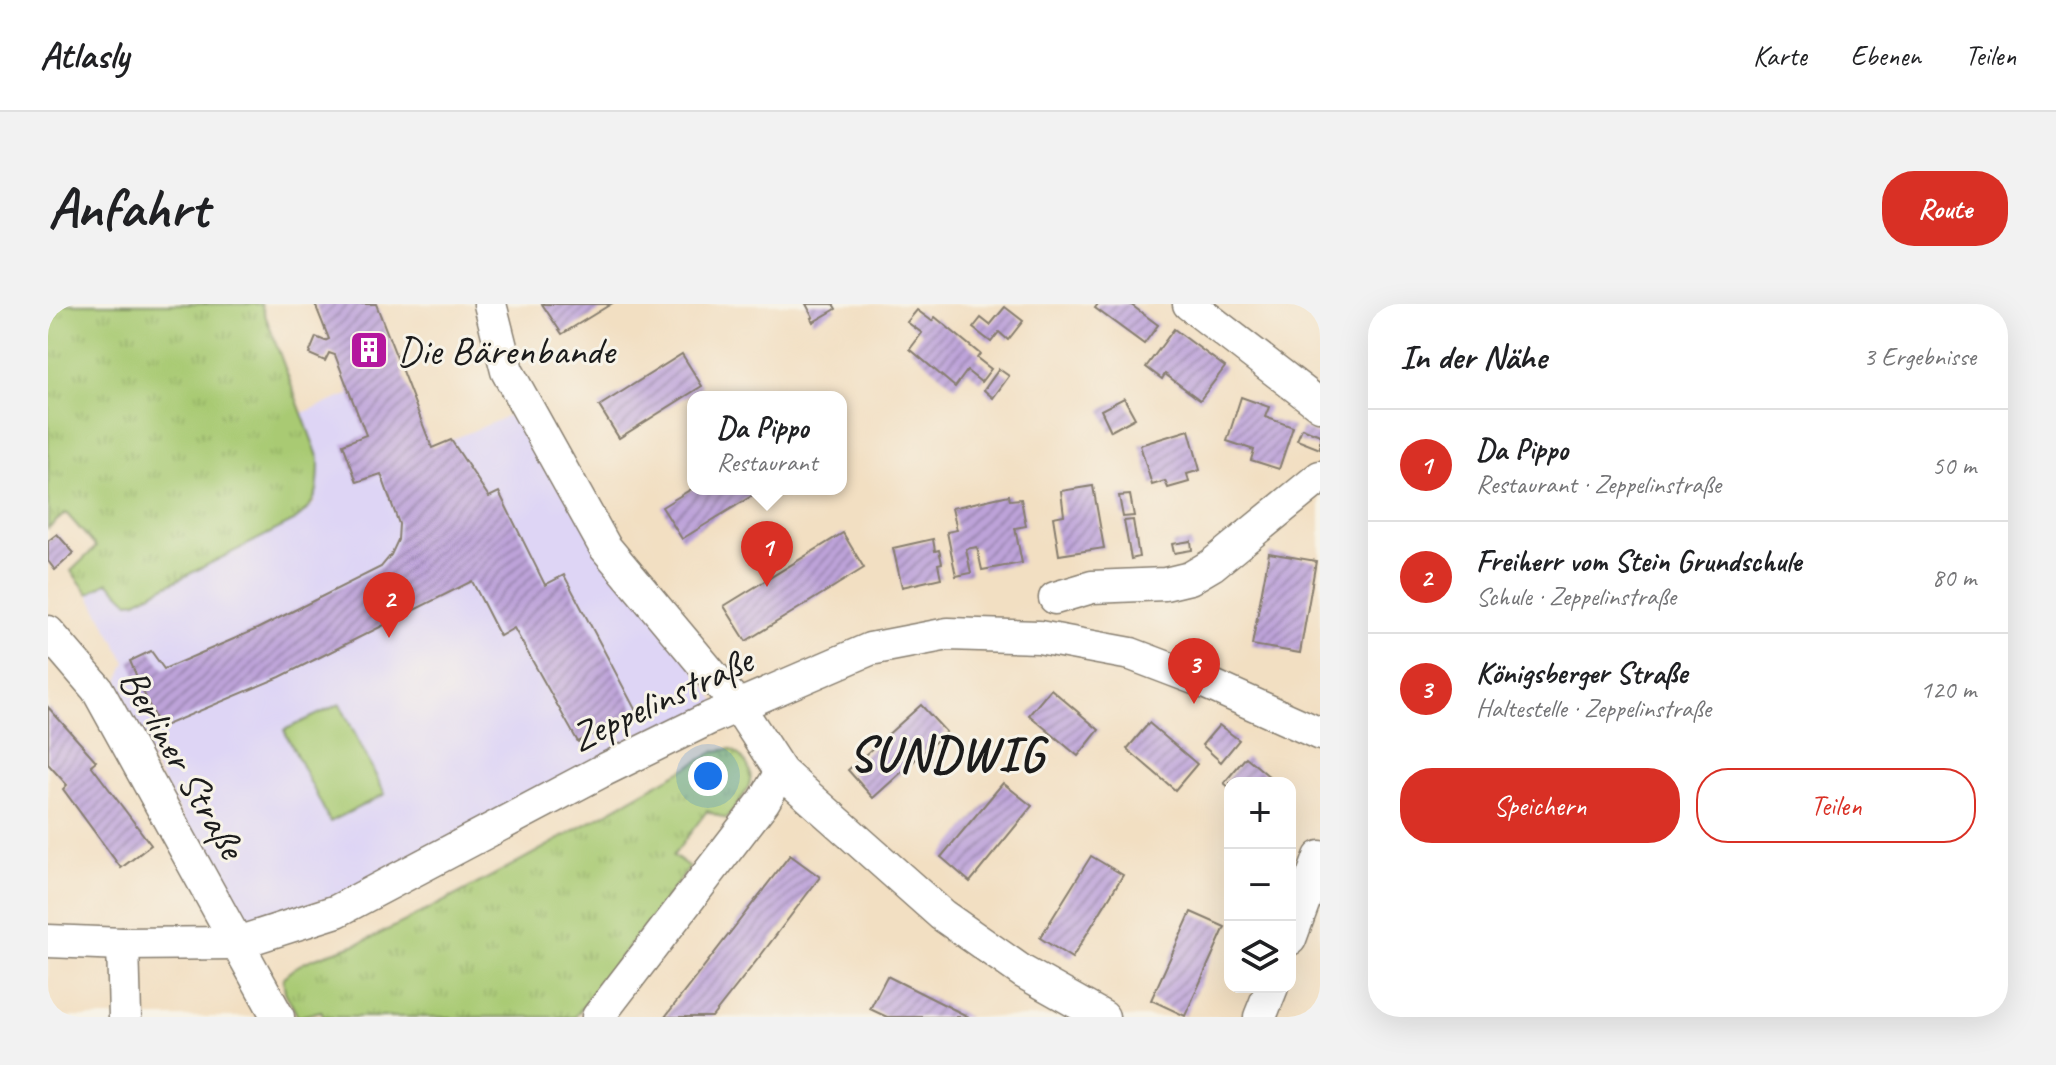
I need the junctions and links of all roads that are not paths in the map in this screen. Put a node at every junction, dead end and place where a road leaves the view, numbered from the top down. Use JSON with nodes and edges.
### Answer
{"nodes":[{"id":1,"x":490,"y":304,"type":"edge"},
{"id":2,"x":1189,"y":304,"type":"edge"},
{"id":3,"x":1320,"y":405,"type":"edge"},
{"id":4,"x":1320,"y":477,"type":"edge"},
{"id":5,"x":1047,"y":617,"type":"junction"},
{"id":6,"x":48,"y":632,"type":"edge"},
{"id":7,"x":738,"y":706,"type":"junction"},
{"id":8,"x":1320,"y":734,"type":"edge"},
{"id":9,"x":781,"y":772,"type":"junction"},
{"id":10,"x":1320,"y":857,"type":"edge"},
{"id":11,"x":1296,"y":923,"type":"edge"},
{"id":12,"x":48,"y":941,"type":"edge"},
{"id":13,"x":237,"y":943,"type":"junction"},
{"id":14,"x":123,"y":944,"type":"junction"},
{"id":15,"x":1270,"y":993,"type":"edge"},
{"id":16,"x":125,"y":1017,"type":"edge"},
{"id":17,"x":278,"y":1017,"type":"edge"},
{"id":18,"x":598,"y":1017,"type":"edge"},
{"id":19,"x":1103,"y":1017,"type":"edge"},
{"id":20,"x":1260,"y":1017,"type":"edge"}],
"edges":[{"from":1,"to":7,"type":"street"},
{"from":2,"to":3,"type":"street"},
{"from":4,"to":5,"type":"street"},
{"from":5,"to":7,"type":"street","name":"Zeppelinstraße"},
{"from":5,"to":8,"type":"street","name":"Zeppelinstraße"},
{"from":6,"to":13,"type":"street","name":"Berliner Straße"},
{"from":7,"to":9,"type":"street"},
{"from":7,"to":13,"type":"street","name":"Zeppelinstraße"},
{"from":9,"to":18,"type":"street"},
{"from":9,"to":19,"type":"street"},
{"from":10,"to":11,"type":"street"},
{"from":12,"to":14,"type":"street","name":"Zeppelinstraße"},
{"from":13,"to":14,"type":"street","name":"Zeppelinstraße"},
{"from":13,"to":17,"type":"street","name":"Berliner Straße"},
{"from":14,"to":16,"type":"street"},
{"from":15,"to":20,"type":"street"}]}
